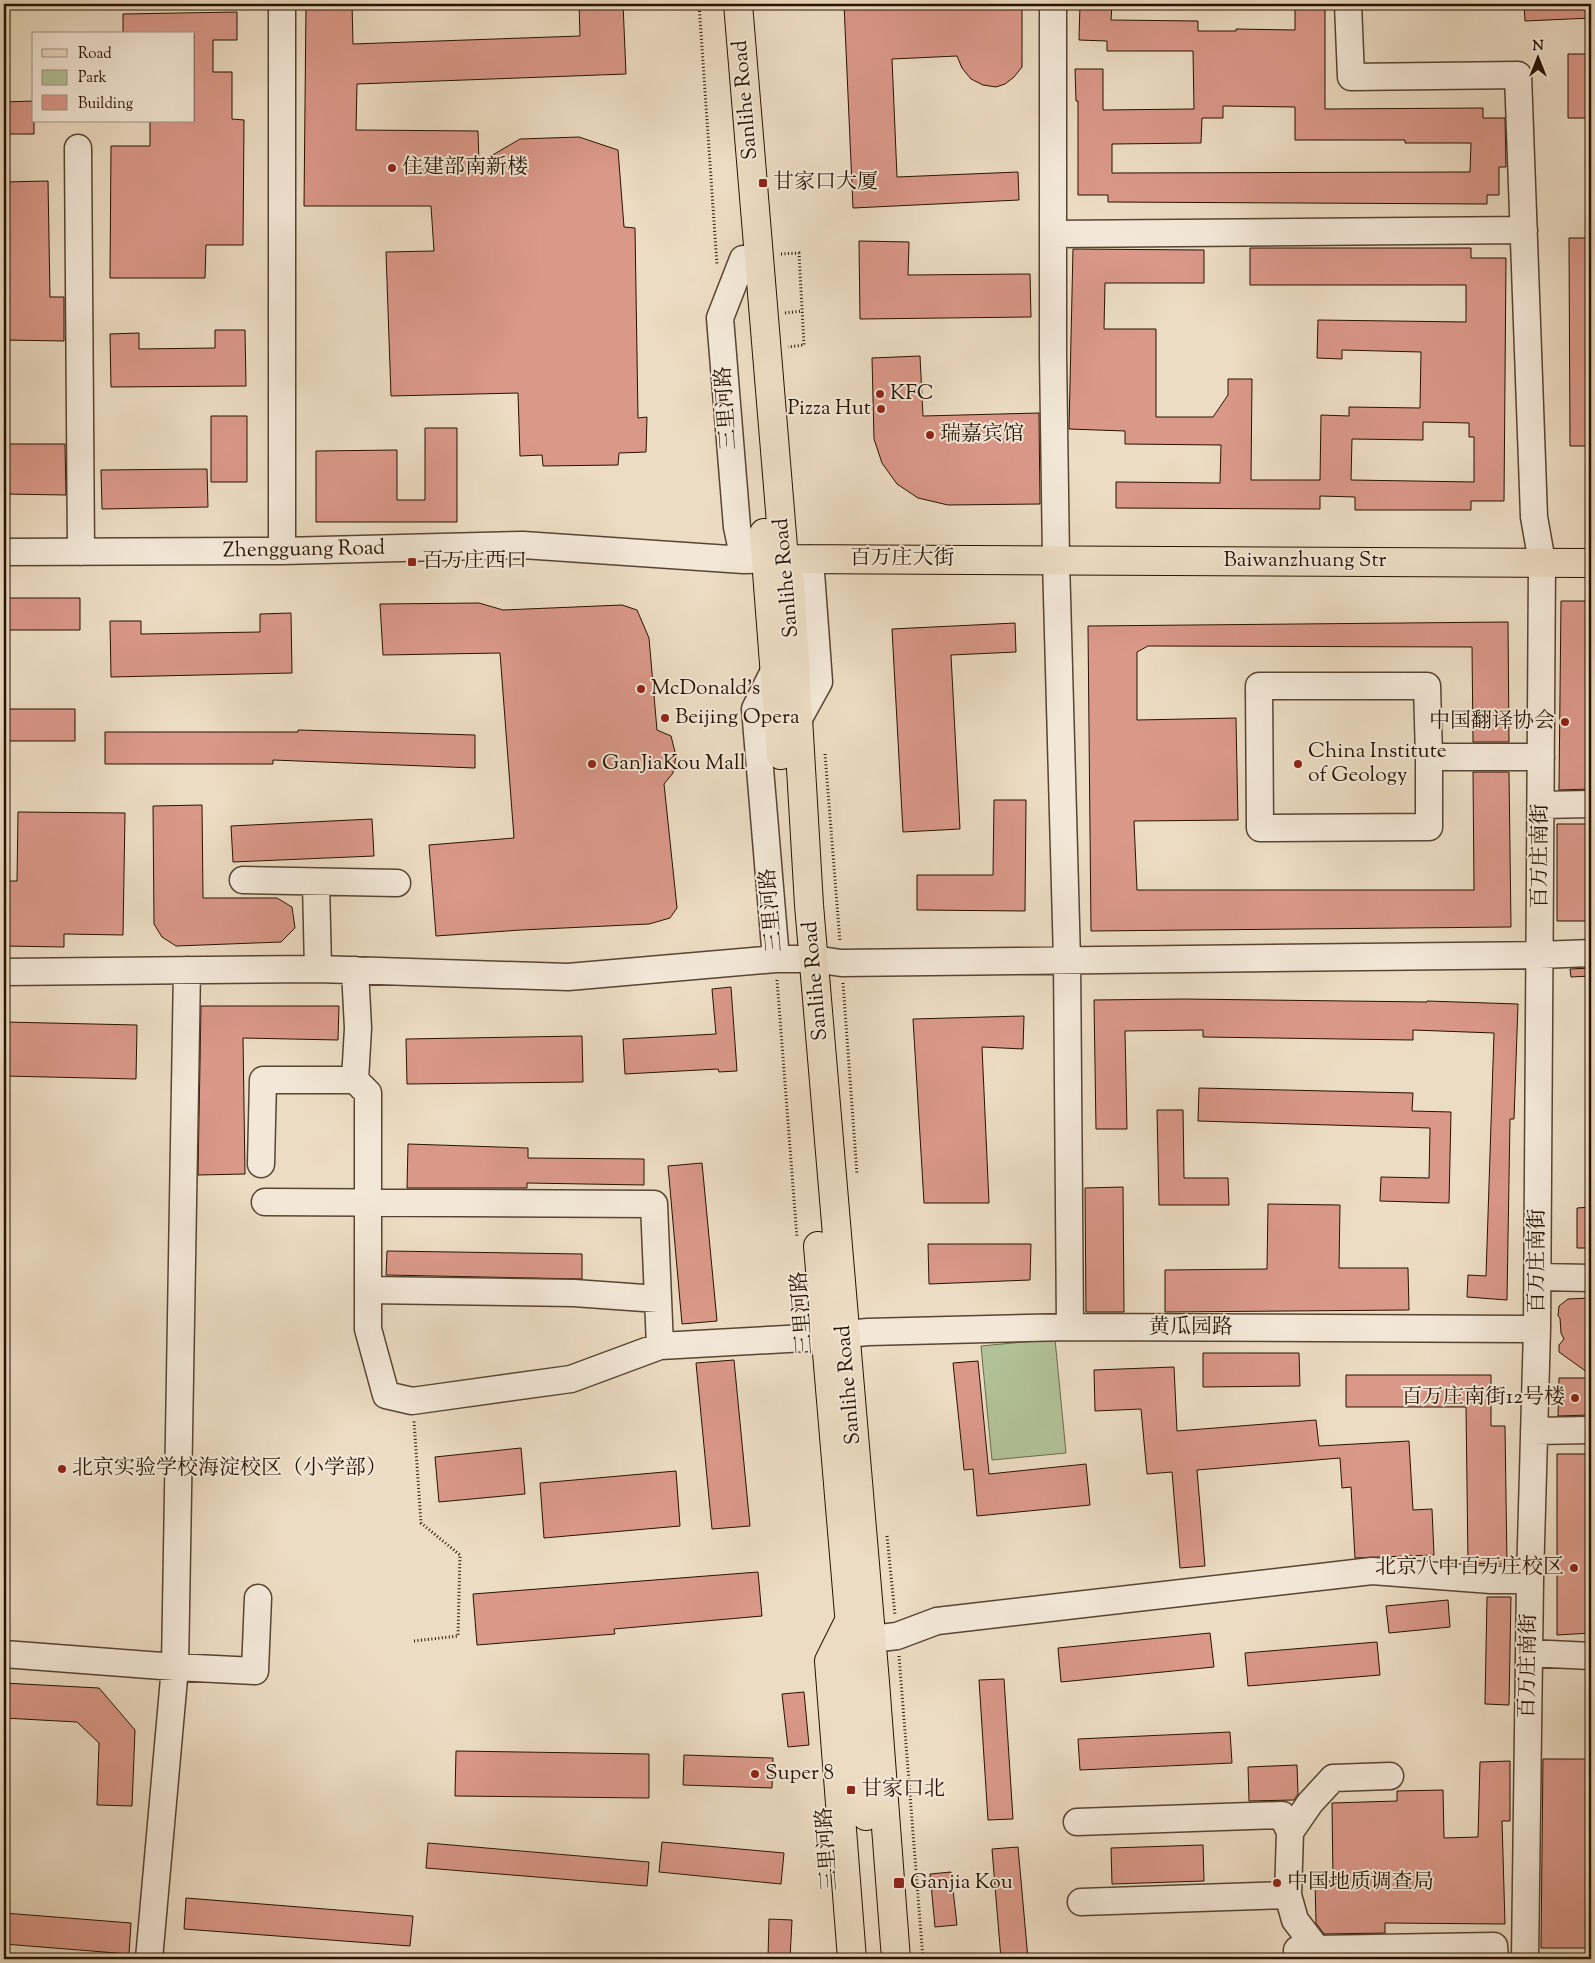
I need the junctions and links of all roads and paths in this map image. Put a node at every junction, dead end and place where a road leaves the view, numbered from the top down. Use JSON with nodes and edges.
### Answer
{"nodes":[{"id":1,"x":282,"y":4,"type":"edge"},
{"id":2,"x":699,"y":4,"type":"edge"},
{"id":3,"x":719,"y":4,"type":"edge"},
{"id":4,"x":738,"y":4,"type":"edge"},
{"id":5,"x":1053,"y":4,"type":"edge"},
{"id":6,"x":1348,"y":4,"type":"edge"},
{"id":7,"x":78,"y":148,"type":"dead end"},
{"id":8,"x":1524,"y":230,"type":"junction"},
{"id":9,"x":1053,"y":234,"type":"junction"},
{"id":10,"x":772,"y":255,"type":"dead end"},
{"id":11,"x":717,"y":269,"type":"dead end"},
{"id":12,"x":781,"y":347,"type":"dead end"},
{"id":13,"x":282,"y":550,"type":"junction"},
{"id":14,"x":4,"y":552,"type":"edge"},
{"id":15,"x":82,"y":552,"type":"junction"},
{"id":16,"x":776,"y":559,"type":"junction"},
{"id":17,"x":1056,"y":560,"type":"junction"},
{"id":18,"x":1542,"y":562,"type":"junction"},
{"id":19,"x":1591,"y":563,"type":"edge"},
{"id":20,"x":1430,"y":756,"type":"junction"},
{"id":21,"x":1541,"y":757,"type":"junction"},
{"id":22,"x":1591,"y":804,"type":"edge"},
{"id":23,"x":1541,"y":805,"type":"junction"},
{"id":24,"x":243,"y":880,"type":"dead end"},
{"id":25,"x":316,"y":883,"type":"junction"},
{"id":26,"x":397,"y":883,"type":"dead end"},
{"id":27,"x":1591,"y":953,"type":"edge"},
{"id":28,"x":1540,"y":955,"type":"junction"},
{"id":29,"x":796,"y":959,"type":"junction"},
{"id":30,"x":1068,"y":960,"type":"junction"},
{"id":31,"x":318,"y":968,"type":"junction"},
{"id":32,"x":187,"y":970,"type":"junction"},
{"id":33,"x":355,"y":970,"type":"junction"},
{"id":34,"x":4,"y":972,"type":"edge"},
{"id":35,"x":355,"y":1080,"type":"junction"},
{"id":36,"x":261,"y":1164,"type":"dead end"},
{"id":37,"x":264,"y":1202,"type":"dead end"},
{"id":38,"x":368,"y":1202,"type":"junction"},
{"id":39,"x":798,"y":1248,"type":"dead end"},
{"id":40,"x":1538,"y":1277,"type":"junction"},
{"id":41,"x":1591,"y":1278,"type":"edge"},
{"id":42,"x":368,"y":1290,"type":"junction"},
{"id":43,"x":658,"y":1299,"type":"junction"},
{"id":44,"x":1070,"y":1327,"type":"junction"},
{"id":45,"x":1537,"y":1329,"type":"junction"},
{"id":46,"x":834,"y":1335,"type":"junction"},
{"id":47,"x":660,"y":1346,"type":"junction"},
{"id":48,"x":412,"y":1401,"type":"junction"},
{"id":49,"x":1534,"y":1430,"type":"junction"},
{"id":50,"x":1591,"y":1430,"type":"edge"},
{"id":51,"x":1530,"y":1580,"type":"junction"},
{"id":52,"x":258,"y":1598,"type":"dead end"},
{"id":53,"x":849,"y":1619,"type":"junction"},
{"id":54,"x":871,"y":1639,"type":"junction"},
{"id":55,"x":414,"y":1641,"type":"dead end"},
{"id":56,"x":1529,"y":1653,"type":"junction"},
{"id":57,"x":4,"y":1654,"type":"edge"},
{"id":58,"x":1591,"y":1656,"type":"edge"},
{"id":59,"x":175,"y":1667,"type":"junction"},
{"id":60,"x":1390,"y":1776,"type":"dead end"},
{"id":61,"x":1077,"y":1822,"type":"dead end"},
{"id":62,"x":1290,"y":1832,"type":"junction"},
{"id":63,"x":1288,"y":1895,"type":"junction"},
{"id":64,"x":1081,"y":1902,"type":"dead end"},
{"id":65,"x":148,"y":1959,"type":"edge"},
{"id":66,"x":852,"y":1959,"type":"edge"},
{"id":67,"x":878,"y":1959,"type":"edge"},
{"id":68,"x":896,"y":1959,"type":"edge"},
{"id":69,"x":1495,"y":1959,"type":"edge"},
{"id":70,"x":1524,"y":1959,"type":"edge"}],
"edges":[{"from":1,"to":13,"type":"street"},
{"from":2,"to":11,"type":"path"},
{"from":3,"to":16,"type":"main road","name":"Sanlihe Road"},
{"from":4,"to":16,"type":"main road","name":"Sanlihe Road"},
{"from":5,"to":9,"type":"street"},
{"from":6,"to":8,"type":"street","name":"百万庄南街"},
{"from":7,"to":15,"type":"street"},
{"from":8,"to":9,"type":"street"},
{"from":8,"to":18,"type":"street","name":"百万庄南街"},
{"from":9,"to":17,"type":"street"},
{"from":10,"to":12,"type":"path"},
{"from":13,"to":15,"type":"street","name":"Zhengguang Road"},
{"from":13,"to":16,"type":"street","name":"Zhengguang Road"},
{"from":14,"to":15,"type":"street","name":"Zhengguang Road"},
{"from":16,"to":17,"type":"main road","name":"Baiwanzhuang Str"},
{"from":16,"to":29,"type":"main road","name":"Sanlihe Road"},
{"from":16,"to":29,"type":"main road","name":"Sanlihe Road"},
{"from":17,"to":18,"type":"main road","name":"Baiwanzhuang Str"},
{"from":17,"to":30,"type":"street"},
{"from":18,"to":19,"type":"main road","name":"Baiwanzhuang Str"},
{"from":18,"to":21,"type":"street","name":"百万庄南街"},
{"from":20,"to":20,"type":"street"},
{"from":20,"to":21,"type":"street"},
{"from":21,"to":23,"type":"street","name":"百万庄南街"},
{"from":22,"to":23,"type":"street"},
{"from":23,"to":28,"type":"street","name":"百万庄南街"},
{"from":24,"to":25,"type":"street"},
{"from":25,"to":26,"type":"street"},
{"from":25,"to":31,"type":"street"},
{"from":27,"to":28,"type":"street"},
{"from":28,"to":30,"type":"street"},
{"from":28,"to":40,"type":"street","name":"百万庄南街"},
{"from":29,"to":30,"type":"street"},
{"from":29,"to":33,"type":"street"},
{"from":29,"to":39,"type":"path","name":"三里河路"},
{"from":29,"to":46,"type":"main road","name":"Sanlihe Road"},
{"from":30,"to":44,"type":"street"},
{"from":31,"to":32,"type":"street"},
{"from":31,"to":33,"type":"street"},
{"from":32,"to":34,"type":"street"},
{"from":32,"to":59,"type":"street"},
{"from":33,"to":35,"type":"street"},
{"from":35,"to":36,"type":"street"},
{"from":35,"to":38,"type":"street"},
{"from":37,"to":38,"type":"street"},
{"from":38,"to":42,"type":"street"},
{"from":38,"to":43,"type":"street"},
{"from":40,"to":41,"type":"street"},
{"from":40,"to":45,"type":"street","name":"百万庄南街"},
{"from":42,"to":43,"type":"street"},
{"from":42,"to":48,"type":"street"},
{"from":43,"to":47,"type":"street"},
{"from":44,"to":45,"type":"street","name":"黄瓜园路"},
{"from":44,"to":46,"type":"street","name":"黄瓜园路"},
{"from":45,"to":49,"type":"street","name":"百万庄南街"},
{"from":46,"to":47,"type":"street","name":"黄瓜园路"},
{"from":46,"to":53,"type":"main road","name":"Sanlihe Road"},
{"from":46,"to":54,"type":"main road","name":"Sanlihe Road"},
{"from":47,"to":48,"type":"street","name":"黄瓜园路"},
{"from":48,"to":55,"type":"path"},
{"from":49,"to":50,"type":"street"},
{"from":49,"to":51,"type":"street","name":"百万庄南街"},
{"from":51,"to":54,"type":"street"},
{"from":51,"to":56,"type":"street","name":"百万庄南街"},
{"from":52,"to":59,"type":"street"},
{"from":53,"to":66,"type":"main road","name":"三里河路"},
{"from":53,"to":67,"type":"main road","name":"Sanlihe Road"},
{"from":54,"to":68,"type":"main road","name":"Sanlihe Road"},
{"from":56,"to":58,"type":"street"},
{"from":56,"to":70,"type":"street","name":"百万庄南街"},
{"from":57,"to":59,"type":"street"},
{"from":59,"to":65,"type":"street"},
{"from":60,"to":62,"type":"street"},
{"from":61,"to":62,"type":"street"},
{"from":62,"to":63,"type":"street"},
{"from":63,"to":64,"type":"street"},
{"from":63,"to":69,"type":"street"}]}
